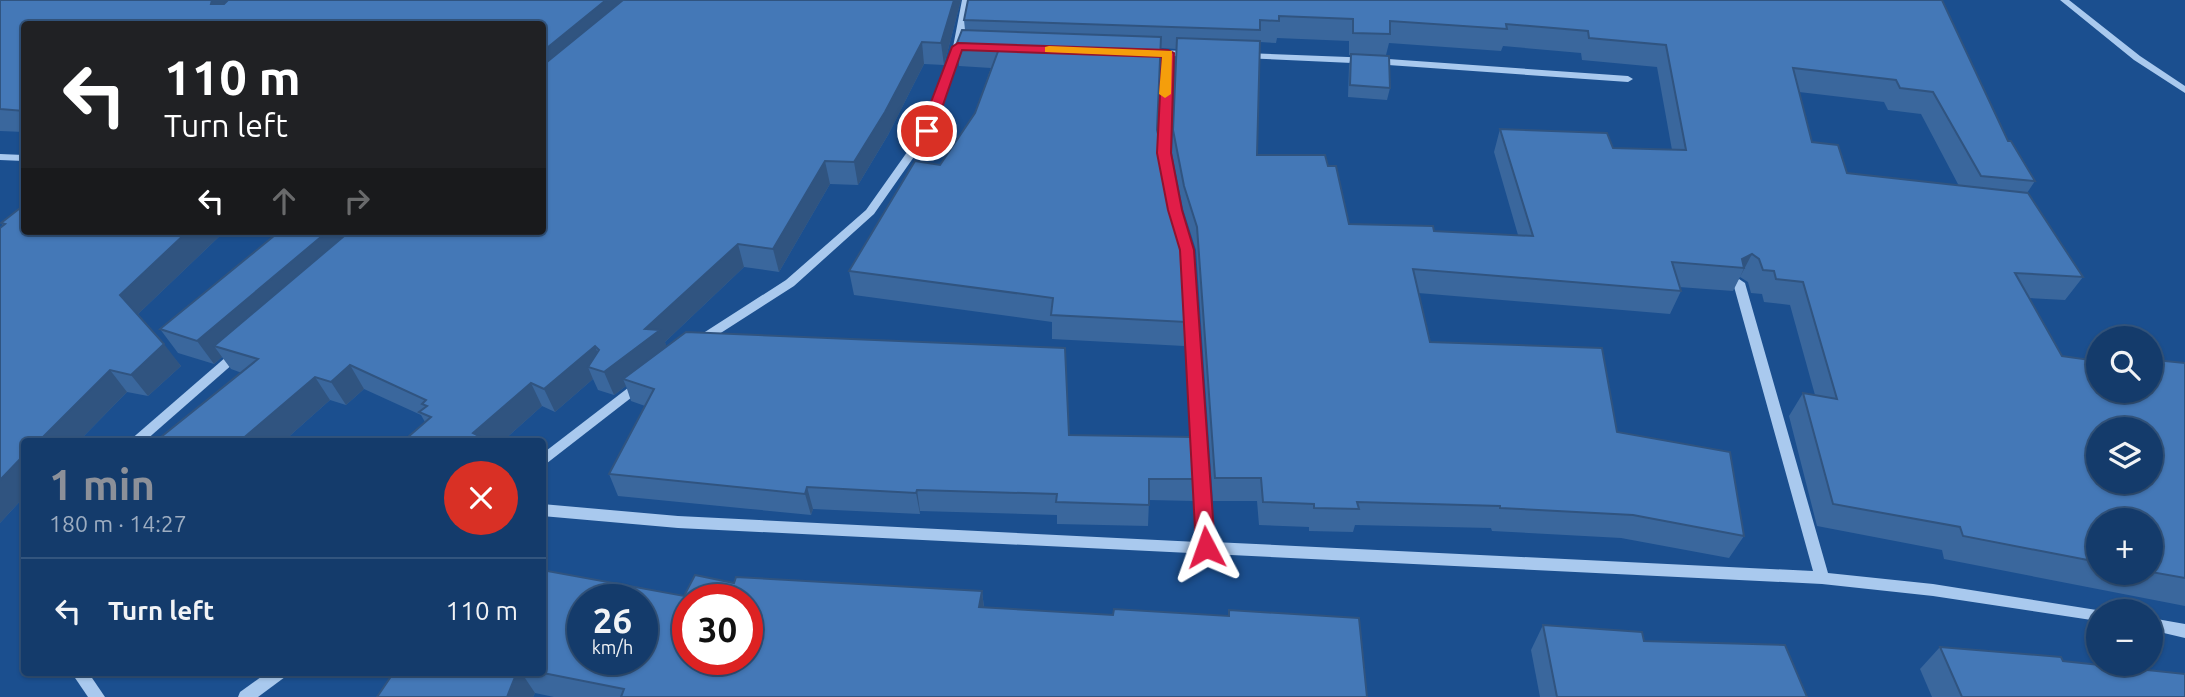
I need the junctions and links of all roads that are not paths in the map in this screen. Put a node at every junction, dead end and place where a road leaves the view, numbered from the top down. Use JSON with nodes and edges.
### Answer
{"nodes":[{"id":1,"x":966,"y":0,"type":"edge"},
{"id":2,"x":2064,"y":0,"type":"edge"},
{"id":3,"x":958,"y":47,"type":"junction"},
{"id":4,"x":971,"y":47,"type":"edge"},
{"id":5,"x":1142,"y":52,"type":"edge"},
{"id":6,"x":1168,"y":53,"type":"junction"},
{"id":7,"x":1209,"y":55,"type":"edge"},
{"id":8,"x":1237,"y":56,"type":"edge"},
{"id":9,"x":1628,"y":79,"type":"dead end"},
{"id":10,"x":2185,"y":90,"type":"edge"},
{"id":11,"x":0,"y":157,"type":"edge"},
{"id":12,"x":21,"y":158,"type":"edge"},
{"id":13,"x":1738,"y":283,"type":"edge"},
{"id":14,"x":252,"y":341,"type":"edge"},
{"id":15,"x":688,"y":349,"type":"edge"},
{"id":16,"x":656,"y":372,"type":"edge"},
{"id":17,"x":139,"y":438,"type":"edge"},
{"id":18,"x":546,"y":459,"type":"edge"},
{"id":19,"x":546,"y":510,"type":"edge"},
{"id":20,"x":1206,"y":547,"type":"junction"},
{"id":21,"x":1822,"y":578,"type":"junction"},
{"id":22,"x":2086,"y":613,"type":"edge"},
{"id":23,"x":2163,"y":626,"type":"edge"},
{"id":24,"x":2185,"y":631,"type":"edge"},
{"id":25,"x":82,"y":676,"type":"edge"},
{"id":26,"x":275,"y":676,"type":"edge"},
{"id":27,"x":97,"y":697,"type":"edge"},
{"id":28,"x":246,"y":697,"type":"edge"}],
"edges":[{"from":1,"to":3,"type":"street"},
{"from":2,"to":10,"type":"street"},
{"from":3,"to":4,"type":"street"},
{"from":3,"to":15,"type":"street"},
{"from":5,"to":6,"type":"street"},
{"from":6,"to":7,"type":"street"},
{"from":6,"to":20,"type":"street"},
{"from":8,"to":9,"type":"street"},
{"from":11,"to":12,"type":"street"},
{"from":13,"to":21,"type":"street"},
{"from":14,"to":17,"type":"street"},
{"from":16,"to":18,"type":"street"},
{"from":19,"to":20,"type":"street"},
{"from":20,"to":21,"type":"street"},
{"from":21,"to":22,"type":"street"},
{"from":23,"to":24,"type":"street"},
{"from":25,"to":27,"type":"street"},
{"from":26,"to":28,"type":"street"}]}
